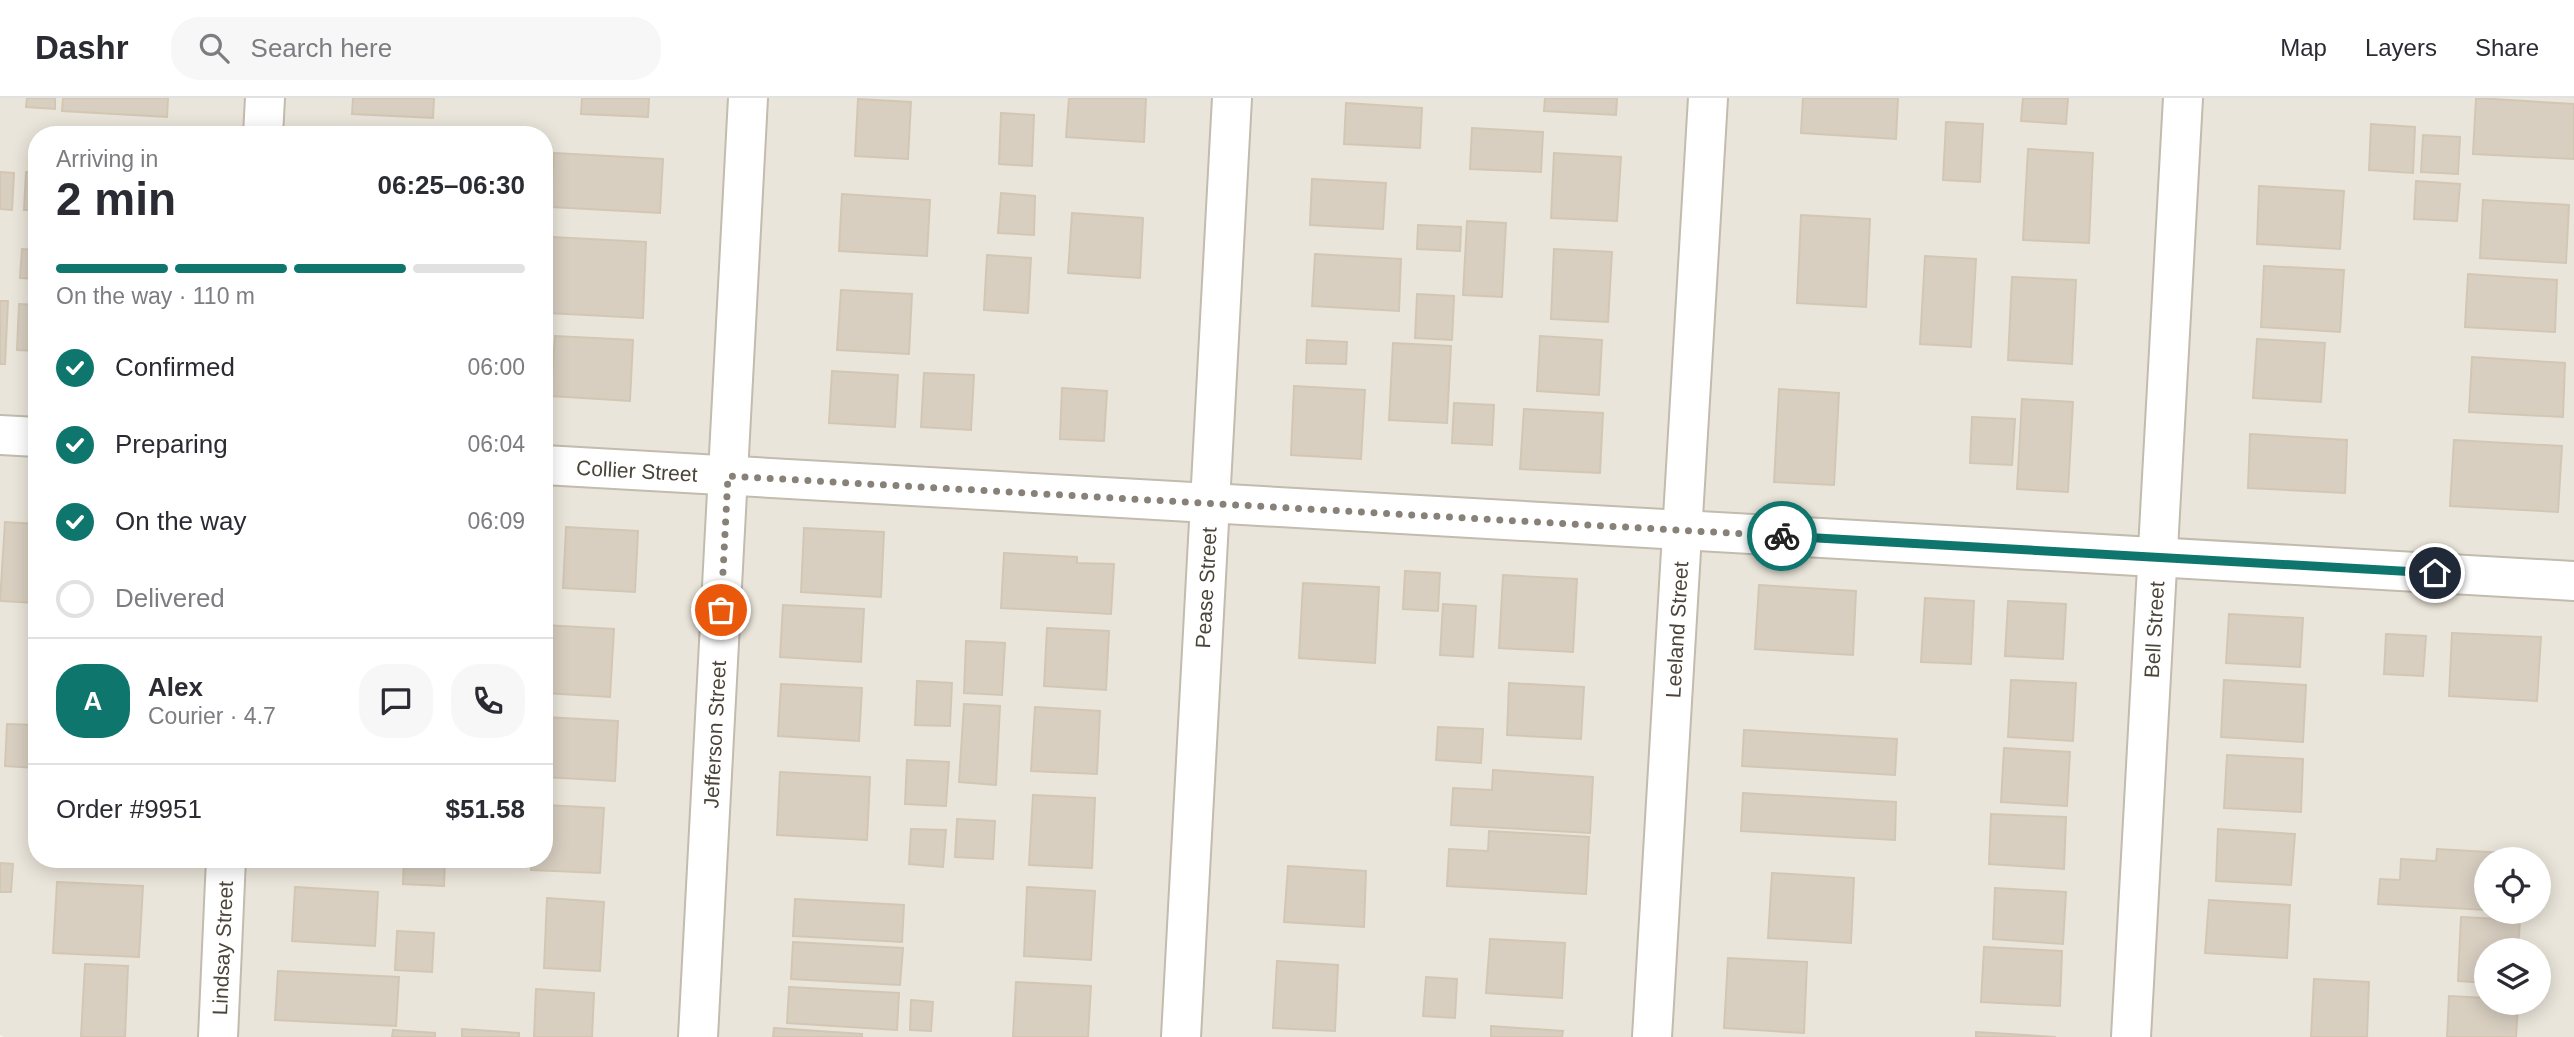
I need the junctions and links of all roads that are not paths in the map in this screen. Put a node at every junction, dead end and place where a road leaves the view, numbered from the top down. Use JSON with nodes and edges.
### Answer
{"nodes":[{"id":1,"x":265,"y":98,"type":"edge"},
{"id":2,"x":748,"y":98,"type":"edge"},
{"id":3,"x":1232,"y":98,"type":"edge"},
{"id":4,"x":1709,"y":98,"type":"edge"},
{"id":5,"x":2183,"y":98,"type":"edge"},
{"id":6,"x":263,"y":126,"type":"edge"},
{"id":7,"x":0,"y":435,"type":"edge"},
{"id":8,"x":28,"y":437,"type":"edge"},
{"id":9,"x":553,"y":466,"type":"edge"},
{"id":10,"x":728,"y":476,"type":"junction"},
{"id":11,"x":1211,"y":504,"type":"junction"},
{"id":12,"x":1680,"y":531,"type":"junction"},
{"id":13,"x":2158,"y":558,"type":"junction"},
{"id":14,"x":2574,"y":581,"type":"edge"},
{"id":15,"x":226,"y":868,"type":"edge"},
{"id":16,"x":218,"y":1037,"type":"edge"},
{"id":17,"x":698,"y":1037,"type":"edge"},
{"id":18,"x":1181,"y":1037,"type":"edge"},
{"id":19,"x":1652,"y":1037,"type":"edge"},
{"id":20,"x":2131,"y":1037,"type":"edge"}],
"edges":[{"from":1,"to":6,"type":"street"},
{"from":2,"to":10,"type":"street","name":"Jefferson Street"},
{"from":3,"to":11,"type":"street","name":"Pease Street"},
{"from":4,"to":12,"type":"street","name":"Leeland Street"},
{"from":5,"to":13,"type":"street","name":"Bell Street"},
{"from":7,"to":8,"type":"street"},
{"from":9,"to":10,"type":"street","name":"Collier Street"},
{"from":10,"to":11,"type":"street","name":"Collier Street"},
{"from":10,"to":17,"type":"street","name":"Jefferson Street"},
{"from":11,"to":12,"type":"street","name":"Collier Street"},
{"from":11,"to":18,"type":"street","name":"Pease Street"},
{"from":12,"to":13,"type":"street","name":"Collier Street"},
{"from":12,"to":19,"type":"street","name":"Leeland Street"},
{"from":13,"to":14,"type":"street","name":"Collier Street"},
{"from":13,"to":20,"type":"street","name":"Bell Street"},
{"from":15,"to":16,"type":"street","name":"Lindsay Street"}]}
